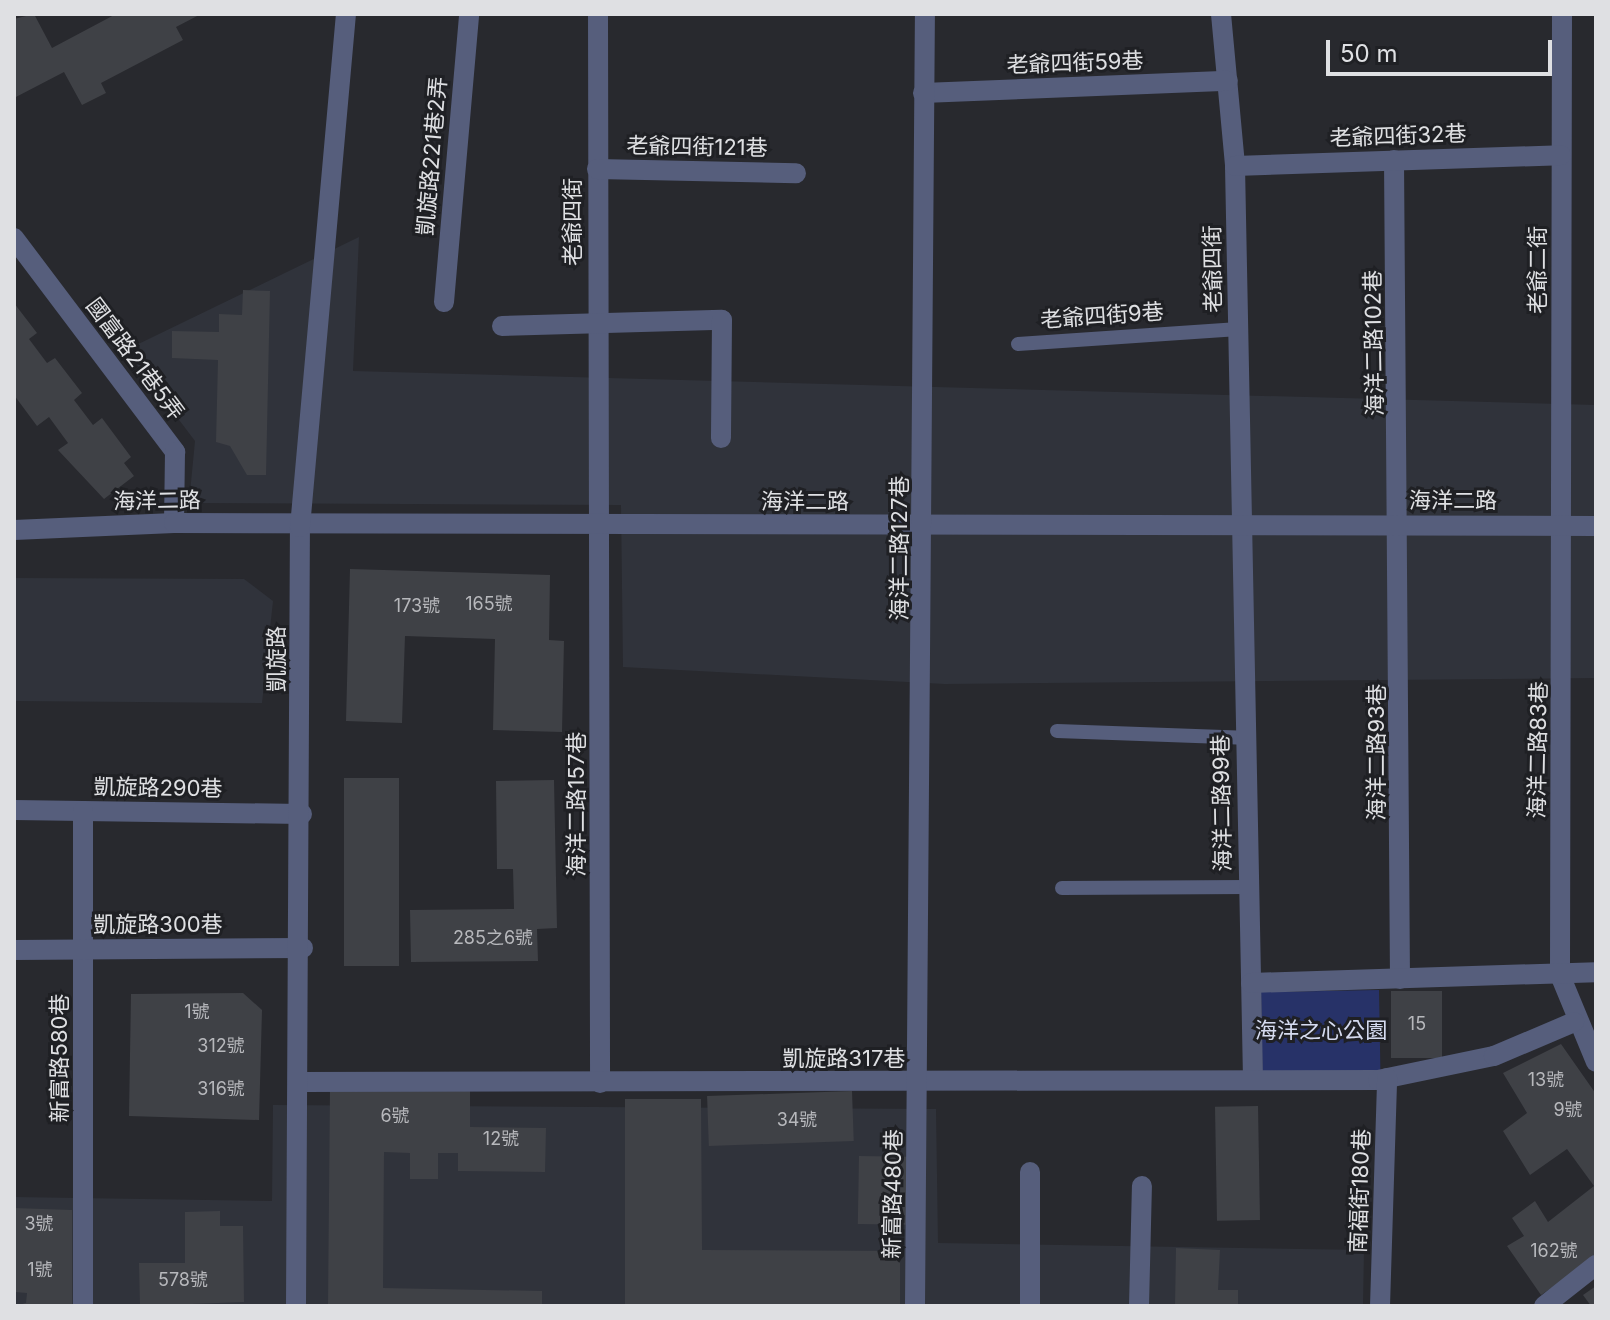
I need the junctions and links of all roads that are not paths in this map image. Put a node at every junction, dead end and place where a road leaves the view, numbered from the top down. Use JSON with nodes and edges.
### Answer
{"nodes":[{"id":1,"x":346,"y":14,"type":"edge"},
{"id":2,"x":469,"y":14,"type":"edge"},
{"id":3,"x":598,"y":14,"type":"edge"},
{"id":4,"x":925,"y":14,"type":"edge"},
{"id":5,"x":1221,"y":14,"type":"edge"},
{"id":6,"x":1562,"y":14,"type":"edge"},
{"id":7,"x":1228,"y":81,"type":"junction"},
{"id":8,"x":923,"y":93,"type":"junction"},
{"id":9,"x":1561,"y":155,"type":"junction"},
{"id":10,"x":1394,"y":160,"type":"junction"},
{"id":11,"x":1235,"y":166,"type":"junction"},
{"id":12,"x":597,"y":169,"type":"junction"},
{"id":13,"x":796,"y":173,"type":"dead end"},
{"id":14,"x":14,"y":238,"type":"edge"},
{"id":15,"x":444,"y":302,"type":"dead end"},
{"id":16,"x":598,"y":325,"type":"junction"},
{"id":17,"x":502,"y":326,"type":"dead end"},
{"id":18,"x":1238,"y":329,"type":"junction"},
{"id":19,"x":1018,"y":344,"type":"dead end"},
{"id":20,"x":721,"y":438,"type":"dead end"},
{"id":21,"x":174,"y":523,"type":"junction"},
{"id":22,"x":602,"y":525,"type":"junction"},
{"id":23,"x":1239,"y":525,"type":"junction"},
{"id":24,"x":1402,"y":525,"type":"junction"},
{"id":25,"x":1564,"y":526,"type":"junction"},
{"id":26,"x":1596,"y":526,"type":"edge"},
{"id":27,"x":300,"y":527,"type":"junction"},
{"id":28,"x":925,"y":527,"type":"junction"},
{"id":29,"x":14,"y":530,"type":"edge"},
{"id":30,"x":1057,"y":731,"type":"dead end"},
{"id":31,"x":1244,"y":738,"type":"junction"},
{"id":32,"x":14,"y":810,"type":"edge"},
{"id":33,"x":83,"y":811,"type":"junction"},
{"id":34,"x":302,"y":814,"type":"junction"},
{"id":35,"x":1248,"y":887,"type":"junction"},
{"id":36,"x":1062,"y":888,"type":"dead end"},
{"id":37,"x":303,"y":948,"type":"junction"},
{"id":38,"x":85,"y":949,"type":"junction"},
{"id":39,"x":14,"y":950,"type":"edge"},
{"id":40,"x":1596,"y":972,"type":"edge"},
{"id":41,"x":1560,"y":975,"type":"junction"},
{"id":42,"x":1400,"y":979,"type":"junction"},
{"id":43,"x":1251,"y":983,"type":"junction"},
{"id":44,"x":1574,"y":1022,"type":"junction"},
{"id":45,"x":1596,"y":1062,"type":"edge"},
{"id":46,"x":1387,"y":1078,"type":"junction"},
{"id":47,"x":1253,"y":1080,"type":"junction"},
{"id":48,"x":301,"y":1082,"type":"junction"},
{"id":49,"x":600,"y":1083,"type":"junction"},
{"id":50,"x":919,"y":1083,"type":"junction"},
{"id":51,"x":1030,"y":1172,"type":"dead end"},
{"id":52,"x":1142,"y":1186,"type":"dead end"},
{"id":53,"x":1596,"y":1265,"type":"edge"},
{"id":54,"x":83,"y":1306,"type":"edge"},
{"id":55,"x":296,"y":1306,"type":"edge"},
{"id":56,"x":915,"y":1306,"type":"edge"},
{"id":57,"x":1030,"y":1306,"type":"edge"},
{"id":58,"x":1139,"y":1306,"type":"edge"},
{"id":59,"x":1380,"y":1306,"type":"edge"},
{"id":60,"x":1544,"y":1306,"type":"edge"}],
"edges":[{"from":1,"to":27,"type":"street","name":"凱旋路"},
{"from":2,"to":15,"type":"street","name":"凱旋路221巷2弄"},
{"from":3,"to":12,"type":"street","name":"老爺四街"},
{"from":4,"to":8,"type":"street","name":"海洋二路127巷"},
{"from":5,"to":7,"type":"street","name":"老爺四街"},
{"from":6,"to":9,"type":"street","name":"老爺二街"},
{"from":7,"to":8,"type":"street","name":"老爺四街59巷"},
{"from":7,"to":11,"type":"street","name":"老爺四街"},
{"from":8,"to":28,"type":"street","name":"海洋二路127巷"},
{"from":9,"to":10,"type":"street","name":"老爺四街32巷"},
{"from":9,"to":25,"type":"street","name":"老爺二街"},
{"from":10,"to":11,"type":"street","name":"老爺四街32巷"},
{"from":10,"to":24,"type":"street","name":"海洋二路102巷"},
{"from":11,"to":18,"type":"street","name":"老爺四街"},
{"from":12,"to":13,"type":"street","name":"老爺四街121巷"},
{"from":12,"to":16,"type":"street","name":"老爺四街"},
{"from":14,"to":21,"type":"street","name":"國富路21巷5弄"},
{"from":16,"to":17,"type":"street"},
{"from":16,"to":20,"type":"street"},
{"from":16,"to":22,"type":"street","name":"老爺四街"},
{"from":18,"to":19,"type":"lane","name":"老爺四街9巷"},
{"from":18,"to":23,"type":"street","name":"老爺四街"},
{"from":21,"to":27,"type":"street","name":"海洋二路"},
{"from":21,"to":29,"type":"street","name":"海洋二路"},
{"from":22,"to":27,"type":"street","name":"海洋二路"},
{"from":22,"to":28,"type":"street","name":"海洋二路"},
{"from":22,"to":49,"type":"street","name":"海洋二路157巷"},
{"from":23,"to":24,"type":"street","name":"海洋二路"},
{"from":23,"to":28,"type":"street","name":"海洋二路"},
{"from":23,"to":31,"type":"street","name":"海洋二路99巷"},
{"from":24,"to":25,"type":"street","name":"海洋二路"},
{"from":24,"to":42,"type":"street","name":"海洋二路93巷"},
{"from":25,"to":26,"type":"street","name":"海洋二路"},
{"from":25,"to":41,"type":"street","name":"海洋二路83巷"},
{"from":27,"to":34,"type":"street","name":"凱旋路"},
{"from":28,"to":50,"type":"street","name":"海洋二路127巷"},
{"from":30,"to":31,"type":"lane"},
{"from":31,"to":35,"type":"street","name":"海洋二路99巷"},
{"from":32,"to":33,"type":"street","name":"凱旋路290巷"},
{"from":33,"to":34,"type":"street","name":"凱旋路290巷"},
{"from":33,"to":38,"type":"street","name":"新富路580巷"},
{"from":34,"to":37,"type":"street","name":"凱旋路"},
{"from":35,"to":36,"type":"lane"},
{"from":35,"to":43,"type":"street","name":"海洋二路99巷"},
{"from":37,"to":38,"type":"street","name":"凱旋路300巷"},
{"from":37,"to":48,"type":"street","name":"凱旋路"},
{"from":38,"to":39,"type":"street","name":"凱旋路300巷"},
{"from":38,"to":54,"type":"street","name":"新富路580巷"},
{"from":40,"to":41,"type":"street"},
{"from":41,"to":42,"type":"street"},
{"from":41,"to":44,"type":"street","name":"海洋二路83巷"},
{"from":42,"to":43,"type":"street"},
{"from":43,"to":47,"type":"street","name":"海洋二路99巷"},
{"from":44,"to":45,"type":"street","name":"海洋二路83巷"},
{"from":44,"to":46,"type":"street","name":"凱旋路317巷"},
{"from":46,"to":47,"type":"street","name":"凱旋路317巷"},
{"from":46,"to":59,"type":"street","name":"南福街180巷"},
{"from":47,"to":50,"type":"street","name":"凱旋路317巷"},
{"from":48,"to":49,"type":"street","name":"凱旋路317巷"},
{"from":48,"to":55,"type":"street","name":"凱旋路"},
{"from":49,"to":50,"type":"street","name":"凱旋路317巷"},
{"from":50,"to":56,"type":"street","name":"新富路480巷"},
{"from":51,"to":57,"type":"street"},
{"from":52,"to":58,"type":"street"},
{"from":53,"to":60,"type":"street"}]}
